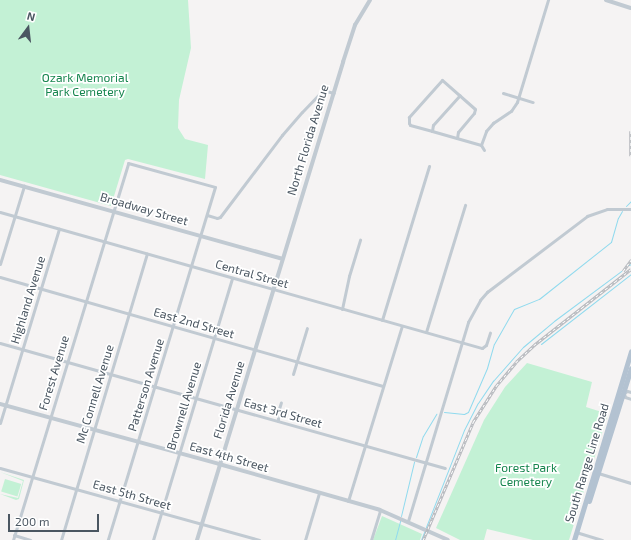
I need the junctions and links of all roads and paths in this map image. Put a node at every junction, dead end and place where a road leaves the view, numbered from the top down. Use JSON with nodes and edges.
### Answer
{"nodes":[{"id":1,"x":370,"y":0,"type":"edge"},
{"id":2,"x":548,"y":0,"type":"edge"},
{"id":3,"x":606,"y":0,"type":"edge"},
{"id":4,"x":631,"y":8,"type":"edge"},
{"id":5,"x":325,"y":87,"type":"dead end"},
{"id":6,"x":320,"y":92,"type":"junction"},
{"id":7,"x":334,"y":93,"type":"junction"},
{"id":8,"x":503,"y":93,"type":"dead end"},
{"id":9,"x":460,"y":95,"type":"junction"},
{"id":10,"x":518,"y":98,"type":"junction"},
{"id":11,"x":533,"y":102,"type":"dead end"},
{"id":12,"x":432,"y":131,"type":"junction"},
{"id":13,"x":456,"y":138,"type":"junction"},
{"id":14,"x":481,"y":144,"type":"junction"},
{"id":15,"x":484,"y":150,"type":"dead end"},
{"id":16,"x":429,"y":166,"type":"dead end"},
{"id":17,"x":0,"y":180,"type":"edge"},
{"id":18,"x":24,"y":186,"type":"junction"},
{"id":19,"x":215,"y":187,"type":"joint"},
{"id":20,"x":465,"y":205,"type":"dead end"},
{"id":21,"x":631,"y":209,"type":"edge"},
{"id":22,"x":113,"y":211,"type":"junction"},
{"id":23,"x":0,"y":212,"type":"edge"},
{"id":24,"x":207,"y":215,"type":"junction"},
{"id":25,"x":14,"y":216,"type":"junction"},
{"id":26,"x":59,"y":229,"type":"junction"},
{"id":27,"x":200,"y":236,"type":"junction"},
{"id":28,"x":360,"y":240,"type":"dead end"},
{"id":29,"x":103,"y":242,"type":"junction"},
{"id":30,"x":148,"y":254,"type":"junction"},
{"id":31,"x":282,"y":259,"type":"junction"},
{"id":32,"x":0,"y":264,"type":"edge"},
{"id":33,"x":192,"y":267,"type":"junction"},
{"id":34,"x":0,"y":277,"type":"edge"},
{"id":35,"x":232,"y":278,"type":"junction"},
{"id":36,"x":41,"y":289,"type":"junction"},
{"id":37,"x":273,"y":290,"type":"junction"},
{"id":38,"x":85,"y":300,"type":"junction"},
{"id":39,"x":342,"y":309,"type":"junction"},
{"id":40,"x":129,"y":314,"type":"junction"},
{"id":41,"x":382,"y":320,"type":"junction"},
{"id":42,"x":173,"y":326,"type":"junction"},
{"id":43,"x":402,"y":326,"type":"junction"},
{"id":44,"x":307,"y":328,"type":"dead end"},
{"id":45,"x":426,"y":332,"type":"junction"},
{"id":46,"x":490,"y":333,"type":"dead end"},
{"id":47,"x":214,"y":338,"type":"junction"},
{"id":48,"x":462,"y":342,"type":"junction"},
{"id":49,"x":0,"y":343,"type":"edge"},
{"id":50,"x":23,"y":349,"type":"junction"},
{"id":51,"x":255,"y":350,"type":"junction"},
{"id":52,"x":631,"y":351,"type":"edge"},
{"id":53,"x":296,"y":361,"type":"junction"},
{"id":54,"x":67,"y":362,"type":"junction"},
{"id":55,"x":631,"y":368,"type":"edge"},
{"id":56,"x":111,"y":374,"type":"junction"},
{"id":57,"x":292,"y":374,"type":"dead end"},
{"id":58,"x":155,"y":386,"type":"junction"},
{"id":59,"x":383,"y":386,"type":"junction"},
{"id":60,"x":631,"y":392,"type":"edge"},
{"id":61,"x":622,"y":393,"type":"junction"},
{"id":62,"x":196,"y":398,"type":"junction"},
{"id":63,"x":631,"y":399,"type":"edge"},
{"id":64,"x":281,"y":402,"type":"dead end"},
{"id":65,"x":0,"y":404,"type":"edge"},
{"id":66,"x":5,"y":405,"type":"junction"},
{"id":67,"x":236,"y":409,"type":"junction"},
{"id":68,"x":49,"y":418,"type":"junction"},
{"id":69,"x":278,"y":421,"type":"junction"},
{"id":70,"x":0,"y":423,"type":"edge"},
{"id":71,"x":94,"y":430,"type":"junction"},
{"id":72,"x":138,"y":442,"type":"junction"},
{"id":73,"x":365,"y":445,"type":"junction"},
{"id":74,"x":179,"y":453,"type":"junction"},
{"id":75,"x":426,"y":463,"type":"junction"},
{"id":76,"x":219,"y":464,"type":"junction"},
{"id":77,"x":0,"y":468,"type":"edge"},
{"id":78,"x":445,"y":468,"type":"dead end"},
{"id":79,"x":598,"y":473,"type":"junction"},
{"id":80,"x":31,"y":477,"type":"junction"},
{"id":81,"x":631,"y":483,"type":"edge"},
{"id":82,"x":76,"y":489,"type":"junction"},
{"id":83,"x":319,"y":493,"type":"junction"},
{"id":84,"x":348,"y":501,"type":"junction"},
{"id":85,"x":120,"y":502,"type":"junction"},
{"id":86,"x":380,"y":510,"type":"junction"},
{"id":87,"x":161,"y":513,"type":"junction"},
{"id":88,"x":408,"y":522,"type":"junction"},
{"id":89,"x":202,"y":524,"type":"junction"},
{"id":90,"x":579,"y":533,"type":"junction"},
{"id":91,"x":14,"y":535,"type":"junction"},
{"id":92,"x":13,"y":540,"type":"edge"},
{"id":93,"x":30,"y":540,"type":"edge"},
{"id":94,"x":60,"y":540,"type":"edge"},
{"id":95,"x":108,"y":540,"type":"edge"},
{"id":96,"x":153,"y":540,"type":"edge"},
{"id":97,"x":197,"y":540,"type":"edge"},
{"id":98,"x":259,"y":540,"type":"edge"},
{"id":99,"x":305,"y":540,"type":"edge"},
{"id":100,"x":371,"y":540,"type":"edge"},
{"id":101,"x":448,"y":540,"type":"edge"},
{"id":102,"x":574,"y":540,"type":"edge"},
{"id":103,"x":577,"y":540,"type":"edge"},
{"id":104,"x":602,"y":540,"type":"edge"}],
"edges":[{"from":1,"to":7,"type":"street","name":"North Florida Avenue"},
{"from":2,"to":10,"type":"street"},
{"from":3,"to":4,"type":"street"},
{"from":5,"to":6,"type":"street"},
{"from":6,"to":7,"type":"street"},
{"from":6,"to":24,"type":"street"},
{"from":7,"to":31,"type":"street","name":"North Florida Avenue"},
{"from":8,"to":10,"type":"street"},
{"from":9,"to":12,"type":"street"},
{"from":9,"to":12,"type":"street"},
{"from":9,"to":13,"type":"street"},
{"from":10,"to":11,"type":"street"},
{"from":10,"to":14,"type":"street"},
{"from":12,"to":13,"type":"street"},
{"from":13,"to":14,"type":"street"},
{"from":14,"to":15,"type":"street"},
{"from":16,"to":41,"type":"street"},
{"from":17,"to":18,"type":"street","name":"Broadway Street"},
{"from":18,"to":22,"type":"street","name":"Broadway Street"},
{"from":18,"to":25,"type":"street"},
{"from":19,"to":22,"type":"street","name":"Forest Avenue"},
{"from":19,"to":24,"type":"street","name":"Patterson Avenue"},
{"from":20,"to":45,"type":"street"},
{"from":21,"to":48,"type":"street"},
{"from":22,"to":27,"type":"street","name":"Broadway Street"},
{"from":22,"to":29,"type":"street","name":"Forest Avenue"},
{"from":23,"to":25,"type":"street","name":"Central Street"},
{"from":24,"to":27,"type":"street","name":"Patterson Avenue"},
{"from":25,"to":26,"type":"street","name":"Central Street"},
{"from":25,"to":32,"type":"street"},
{"from":26,"to":29,"type":"street","name":"Central Street"},
{"from":26,"to":36,"type":"street","name":"Highland Avenue"},
{"from":27,"to":31,"type":"street","name":"Broadway Street"},
{"from":27,"to":33,"type":"street","name":"Patterson Avenue"},
{"from":28,"to":39,"type":"street"},
{"from":29,"to":30,"type":"street","name":"Central Street"},
{"from":29,"to":38,"type":"street","name":"Forest Avenue"},
{"from":30,"to":33,"type":"street","name":"Central Street"},
{"from":30,"to":40,"type":"street","name":"Mc Connell Avenue"},
{"from":31,"to":37,"type":"street","name":"North Florida Avenue"},
{"from":33,"to":35,"type":"street","name":"Central Street"},
{"from":33,"to":42,"type":"street","name":"Patterson Avenue"},
{"from":34,"to":36,"type":"street","name":"East 2nd Street"},
{"from":35,"to":37,"type":"street","name":"Central Street"},
{"from":35,"to":47,"type":"street","name":"Brownell Avenue"},
{"from":36,"to":38,"type":"street","name":"East 2nd Street"},
{"from":36,"to":50,"type":"street","name":"Highland Avenue"},
{"from":37,"to":39,"type":"street","name":"Central Street"},
{"from":37,"to":51,"type":"street","name":"Florida Avenue"},
{"from":38,"to":40,"type":"street","name":"East 2nd Street"},
{"from":38,"to":54,"type":"street","name":"Forest Avenue"},
{"from":39,"to":41,"type":"street","name":"Central Street"},
{"from":40,"to":42,"type":"street","name":"East 2nd Street"},
{"from":40,"to":56,"type":"street","name":"Mc Connell Avenue"},
{"from":41,"to":43,"type":"street","name":"Central Street"},
{"from":42,"to":47,"type":"street","name":"East 2nd Street"},
{"from":42,"to":58,"type":"street","name":"Patterson Avenue"},
{"from":43,"to":45,"type":"street","name":"Central Street"},
{"from":43,"to":59,"type":"street"},
{"from":44,"to":53,"type":"street"},
{"from":45,"to":48,"type":"street","name":"Central Street"},
{"from":46,"to":48,"type":"street","name":"Central Street"},
{"from":47,"to":51,"type":"street","name":"East 2nd Street"},
{"from":47,"to":62,"type":"street","name":"Brownell Avenue"},
{"from":48,"to":75,"type":"street"},
{"from":49,"to":50,"type":"street","name":"East 3rd Street"},
{"from":50,"to":54,"type":"street","name":"East 3rd Street"},
{"from":50,"to":66,"type":"street","name":"Highland Avenue"},
{"from":51,"to":53,"type":"street","name":"East 2nd Street"},
{"from":51,"to":67,"type":"street","name":"Florida Avenue"},
{"from":52,"to":61,"type":"main road"},
{"from":53,"to":57,"type":"street"},
{"from":53,"to":59,"type":"street","name":"East 2nd Street"},
{"from":54,"to":56,"type":"street","name":"East 3rd Street"},
{"from":54,"to":68,"type":"street","name":"Forest Avenue"},
{"from":55,"to":61,"type":"main road"},
{"from":56,"to":58,"type":"street","name":"East 3rd Street"},
{"from":56,"to":71,"type":"street","name":"Mc Connell Avenue"},
{"from":58,"to":62,"type":"street","name":"East 3rd Street"},
{"from":58,"to":72,"type":"street","name":"Patterson Avenue"},
{"from":59,"to":73,"type":"street"},
{"from":60,"to":61,"type":"street"},
{"from":61,"to":63,"type":"street"},
{"from":61,"to":79,"type":"main road","name":"South Range Line Road"},
{"from":61,"to":102,"type":"main road","name":"South Range Line Road"},
{"from":62,"to":67,"type":"street","name":"East 3rd Street"},
{"from":62,"to":74,"type":"street","name":"Brownell Avenue"},
{"from":64,"to":69,"type":"street"},
{"from":65,"to":66,"type":"street","name":"East 4th Street"},
{"from":66,"to":68,"type":"street","name":"East 4th Street"},
{"from":66,"to":70,"type":"street","name":"Highland Avenue"},
{"from":67,"to":69,"type":"street","name":"East 3rd Street"},
{"from":67,"to":76,"type":"street","name":"Florida Avenue"},
{"from":68,"to":71,"type":"street","name":"East 4th Street"},
{"from":68,"to":80,"type":"street","name":"Forest Avenue"},
{"from":69,"to":73,"type":"street","name":"East 3rd Street"},
{"from":71,"to":72,"type":"street","name":"East 4th Street"},
{"from":71,"to":82,"type":"street","name":"Mc Connell Avenue"},
{"from":72,"to":74,"type":"street","name":"East 4th Street"},
{"from":72,"to":85,"type":"street","name":"Patterson Avenue"},
{"from":73,"to":75,"type":"street","name":"East 3rd Street"},
{"from":73,"to":84,"type":"street"},
{"from":74,"to":76,"type":"street","name":"East 4th Street"},
{"from":74,"to":87,"type":"street","name":"Brownell Avenue"},
{"from":75,"to":78,"type":"street","name":"East 3rd Street"},
{"from":75,"to":88,"type":"street"},
{"from":76,"to":83,"type":"street","name":"East 4th Street"},
{"from":76,"to":89,"type":"street","name":"Florida Avenue"},
{"from":77,"to":80,"type":"street","name":"East 5th Street"},
{"from":79,"to":81,"type":"street"},
{"from":79,"to":90,"type":"main road","name":"South Range Line Road"},
{"from":80,"to":82,"type":"street","name":"East 5th Street"},
{"from":80,"to":91,"type":"street","name":"Forest Avenue"},
{"from":82,"to":85,"type":"street","name":"East 5th Street"},
{"from":82,"to":94,"type":"street","name":"Mc Connell Avenue"},
{"from":83,"to":84,"type":"street","name":"East 4th Street"},
{"from":83,"to":99,"type":"street"},
{"from":84,"to":86,"type":"street","name":"East 4th Street"},
{"from":85,"to":87,"type":"street","name":"East 5th Street"},
{"from":85,"to":95,"type":"street","name":"Patterson Avenue"},
{"from":86,"to":88,"type":"street","name":"East 4th Street"},
{"from":86,"to":100,"type":"street"},
{"from":87,"to":89,"type":"street","name":"East 5th Street"},
{"from":87,"to":96,"type":"street","name":"Brownell Avenue"},
{"from":88,"to":101,"type":"street","name":"East 4th Street"},
{"from":89,"to":97,"type":"street","name":"Florida Avenue"},
{"from":89,"to":98,"type":"street","name":"East 5th Street"},
{"from":90,"to":103,"type":"main road","name":"South Range Line Road"},
{"from":90,"to":104,"type":"street"},
{"from":91,"to":92,"type":"street","name":"Forest Avenue"},
{"from":91,"to":93,"type":"street"}]}
